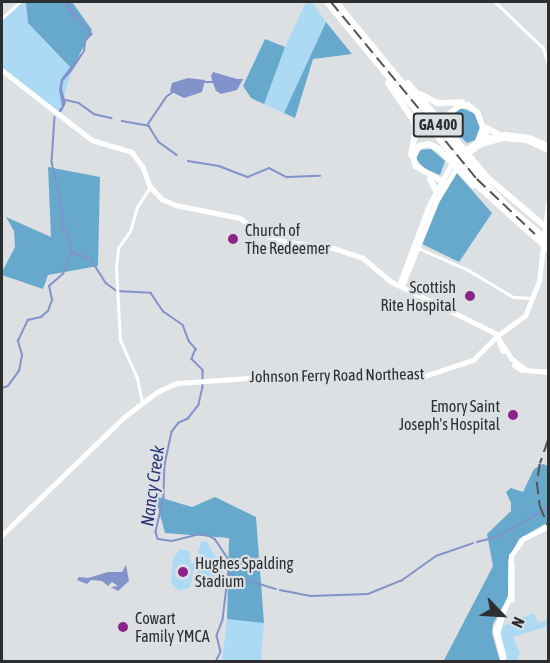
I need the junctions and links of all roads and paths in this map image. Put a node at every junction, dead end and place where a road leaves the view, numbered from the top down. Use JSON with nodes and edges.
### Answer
{"nodes":[{"id":1,"x":20,"y":2,"type":"edge"},
{"id":2,"x":326,"y":2,"type":"edge"},
{"id":3,"x":336,"y":2,"type":"edge"},
{"id":4,"x":495,"y":2,"type":"edge"},
{"id":5,"x":347,"y":14,"type":"junction"},
{"id":6,"x":2,"y":18,"type":"edge"},
{"id":7,"x":549,"y":64,"type":"edge"},
{"id":8,"x":2,"y":70,"type":"edge"},
{"id":9,"x":388,"y":83,"type":"junction"},
{"id":10,"x":409,"y":84,"type":"junction"},
{"id":11,"x":485,"y":128,"type":"junction"},
{"id":12,"x":498,"y":134,"type":"junction"},
{"id":13,"x":489,"y":139,"type":"junction"},
{"id":14,"x":476,"y":144,"type":"junction"},
{"id":15,"x":549,"y":145,"type":"edge"},
{"id":16,"x":549,"y":150,"type":"edge"},
{"id":17,"x":478,"y":166,"type":"junction"},
{"id":18,"x":447,"y":173,"type":"junction"},
{"id":19,"x":479,"y":176,"type":"junction"},
{"id":20,"x":431,"y":178,"type":"junction"},
{"id":21,"x":471,"y":183,"type":"junction"},
{"id":22,"x":442,"y":184,"type":"junction"},
{"id":23,"x":150,"y":186,"type":"junction"},
{"id":24,"x":436,"y":191,"type":"junction"},
{"id":25,"x":549,"y":204,"type":"edge"},
{"id":26,"x":548,"y":229,"type":"edge"},
{"id":27,"x":549,"y":240,"type":"edge"},
{"id":28,"x":416,"y":247,"type":"junction"},
{"id":29,"x":549,"y":249,"type":"edge"},
{"id":30,"x":549,"y":254,"type":"edge"},
{"id":31,"x":401,"y":286,"type":"junction"},
{"id":32,"x":533,"y":298,"type":"junction"},
{"id":33,"x":497,"y":336,"type":"junction"},
{"id":34,"x":549,"y":372,"type":"edge"},
{"id":35,"x":142,"y":402,"type":"junction"},
{"id":36,"x":549,"y":528,"type":"edge"},
{"id":37,"x":2,"y":536,"type":"edge"},
{"id":38,"x":504,"y":662,"type":"edge"}],
"edges":[{"from":1,"to":6,"type":"street"},
{"from":2,"to":9,"type":"highway"},
{"from":2,"to":29,"type":"highway","number":"GA 400"},
{"from":3,"to":5,"type":"highway","number":"GA 400"},
{"from":4,"to":7,"type":"street"},
{"from":5,"to":10,"type":"highway"},
{"from":5,"to":19,"type":"highway","number":"GA 400"},
{"from":8,"to":23,"type":"main road"},
{"from":9,"to":20,"type":"highway"},
{"from":9,"to":21,"type":"highway"},
{"from":10,"to":11,"type":"highway"},
{"from":10,"to":17,"type":"highway"},
{"from":11,"to":12,"type":"highway"},
{"from":11,"to":13,"type":"highway"},
{"from":11,"to":14,"type":"highway"},
{"from":11,"to":17,"type":"highway"},
{"from":12,"to":13,"type":"main road"},
{"from":12,"to":15,"type":"main road"},
{"from":13,"to":14,"type":"main road"},
{"from":13,"to":16,"type":"main road"},
{"from":14,"to":18,"type":"main road"},
{"from":17,"to":26,"type":"highway"},
{"from":18,"to":20,"type":"highway"},
{"from":18,"to":22,"type":"main road"},
{"from":19,"to":26,"type":"highway"},
{"from":19,"to":27,"type":"highway","number":"GA 400"},
{"from":20,"to":21,"type":"highway"},
{"from":20,"to":22,"type":"highway"},
{"from":20,"to":24,"type":"highway"},
{"from":21,"to":30,"type":"highway"},
{"from":22,"to":24,"type":"main road"},
{"from":22,"to":28,"type":"main road"},
{"from":23,"to":31,"type":"main road"},
{"from":23,"to":35,"type":"street"},
{"from":24,"to":28,"type":"main road"},
{"from":25,"to":26,"type":"main road","name":"Johnson Ferry Road Northeast"},
{"from":26,"to":32,"type":"main road","name":"Johnson Ferry Road Northeast"},
{"from":28,"to":31,"type":"main road"},
{"from":28,"to":32,"type":"street"},
{"from":31,"to":33,"type":"main road"},
{"from":32,"to":33,"type":"main road","name":"Johnson Ferry Road Northeast"},
{"from":33,"to":34,"type":"main road"},
{"from":33,"to":35,"type":"main road","name":"Johnson Ferry Road Northeast"},
{"from":35,"to":37,"type":"main road","name":"Johnson Ferry Road Northeast"},
{"from":36,"to":38,"type":"main road"}]}
